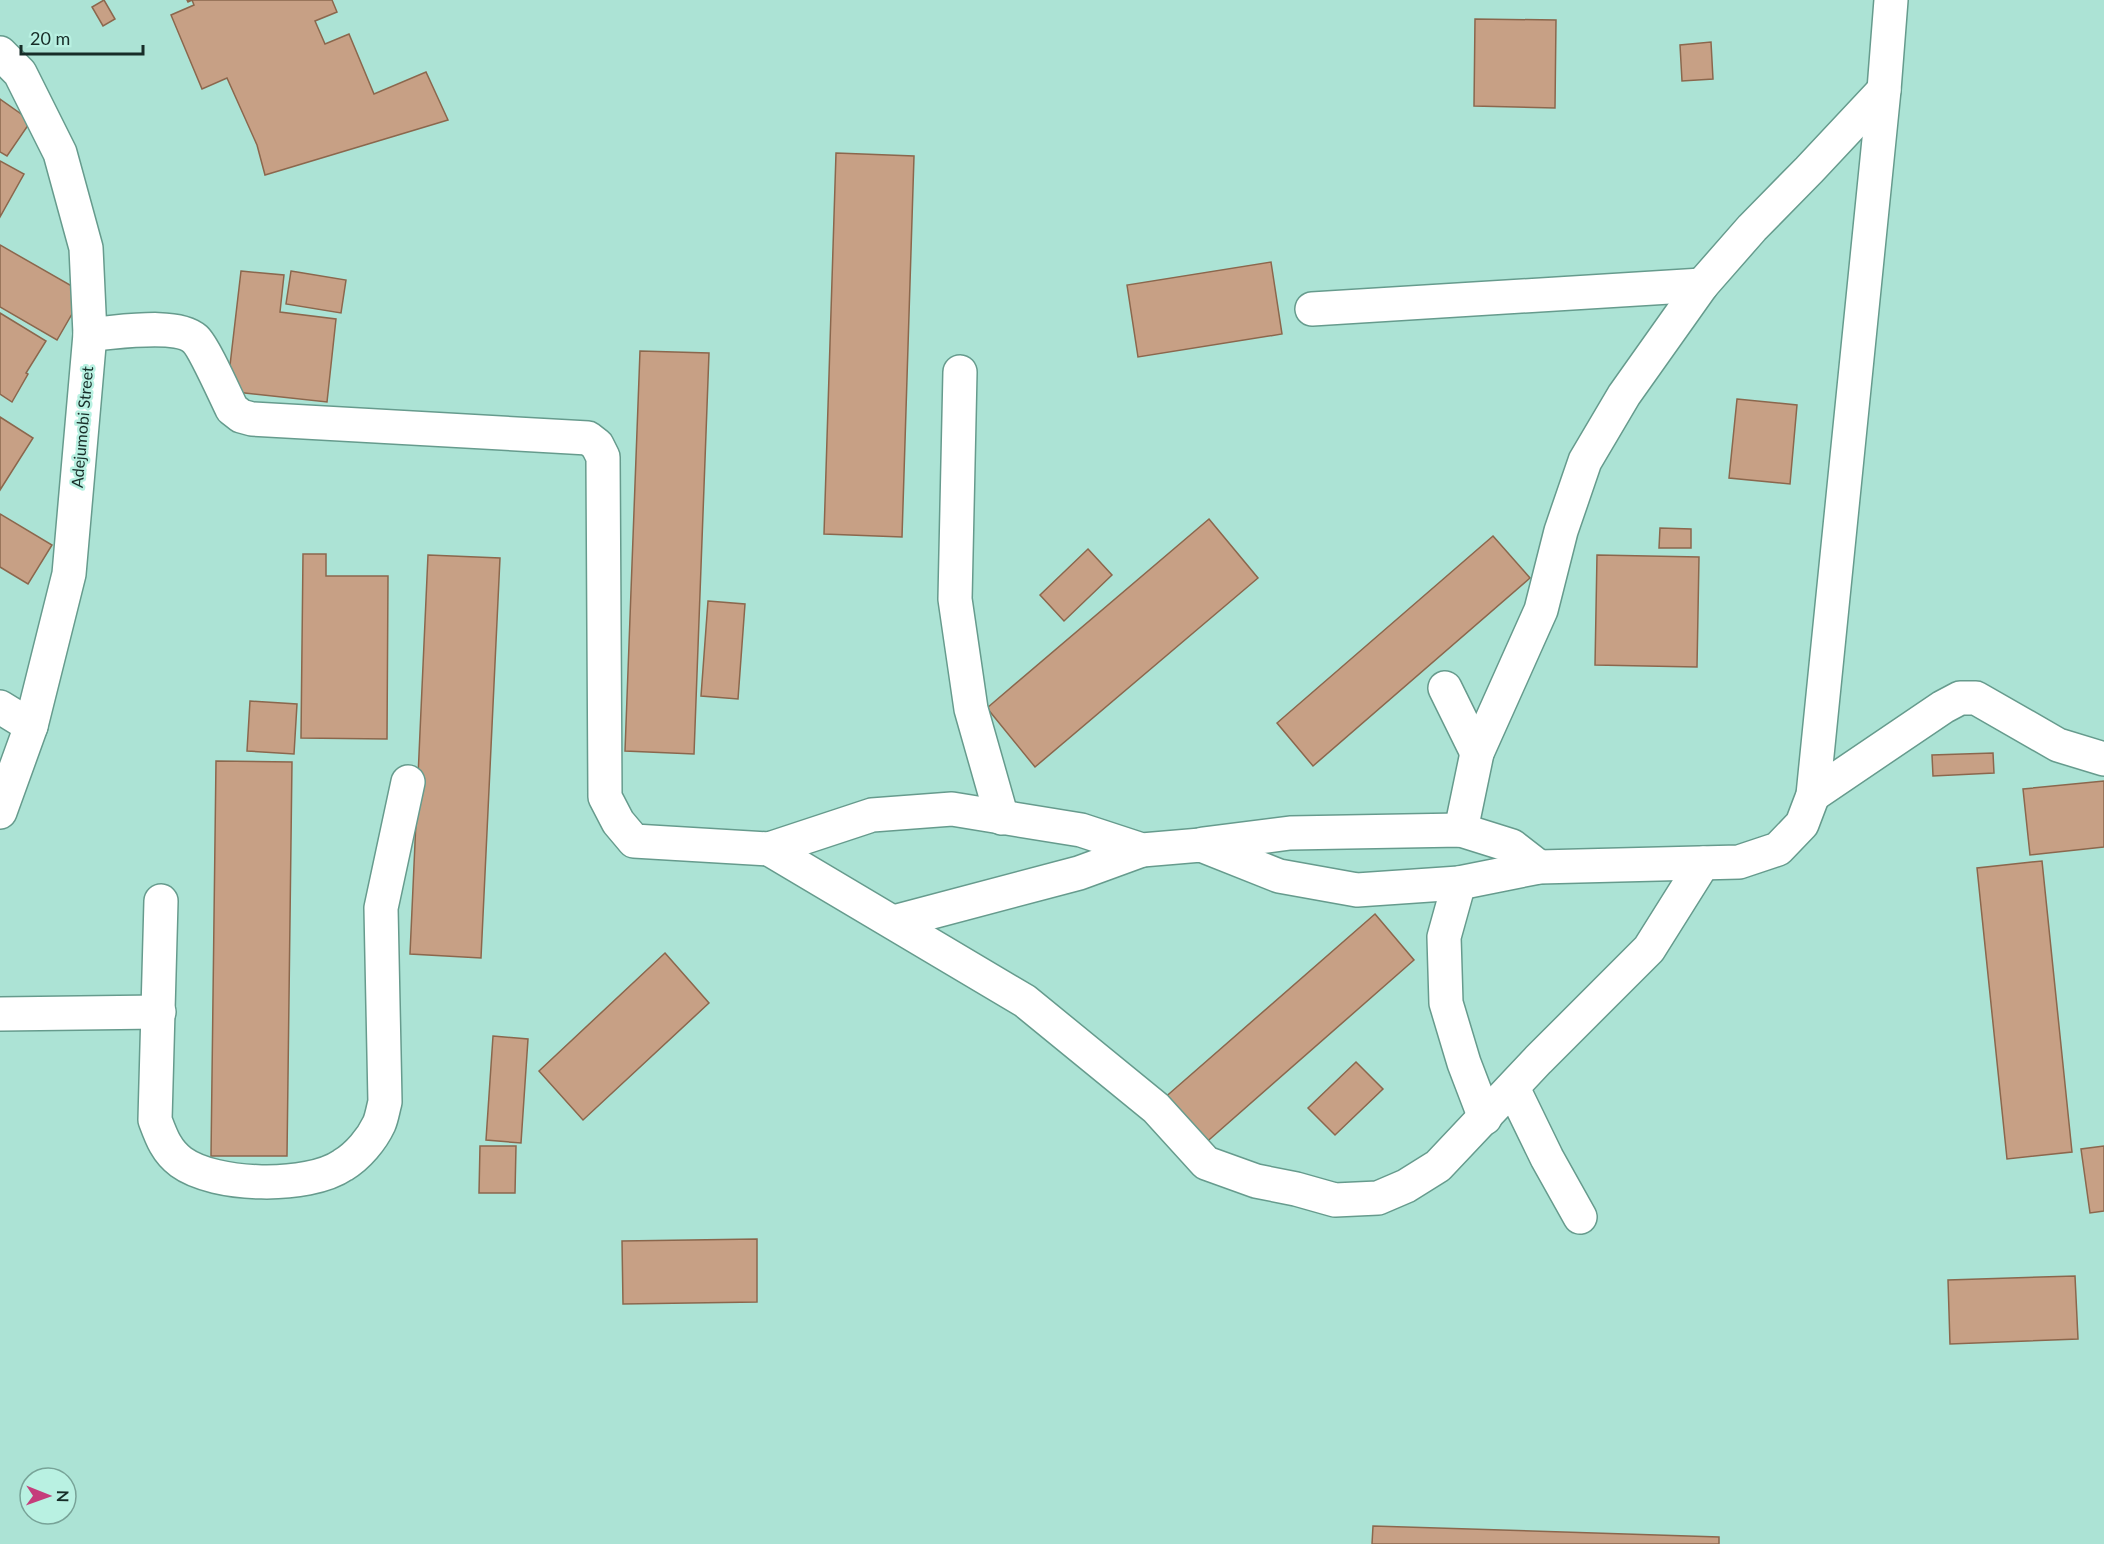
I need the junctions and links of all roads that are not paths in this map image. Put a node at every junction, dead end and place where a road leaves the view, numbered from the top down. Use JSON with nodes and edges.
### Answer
{"nodes":[{"id":1,"x":1891,"y":0,"type":"edge"},
{"id":2,"x":0,"y":52,"type":"edge"},
{"id":3,"x":1884,"y":90,"type":"junction"},
{"id":4,"x":1702,"y":285,"type":"junction"},
{"id":5,"x":1312,"y":309,"type":"dead end"},
{"id":6,"x":90,"y":334,"type":"junction"},
{"id":7,"x":960,"y":372,"type":"dead end"},
{"id":8,"x":1445,"y":688,"type":"dead end"},
{"id":9,"x":0,"y":707,"type":"edge"},
{"id":10,"x":31,"y":726,"type":"junction"},
{"id":11,"x":1477,"y":753,"type":"junction"},
{"id":12,"x":2104,"y":759,"type":"edge"},
{"id":13,"x":408,"y":783,"type":"dead end"},
{"id":14,"x":1813,"y":795,"type":"junction"},
{"id":15,"x":0,"y":812,"type":"edge"},
{"id":16,"x":1002,"y":818,"type":"junction"},
{"id":17,"x":1461,"y":830,"type":"junction"},
{"id":18,"x":1201,"y":845,"type":"junction"},
{"id":19,"x":769,"y":849,"type":"junction"},
{"id":20,"x":1142,"y":850,"type":"junction"},
{"id":21,"x":1703,"y":863,"type":"junction"},
{"id":22,"x":1539,"y":867,"type":"junction"},
{"id":23,"x":1459,"y":883,"type":"junction"},
{"id":24,"x":161,"y":901,"type":"dead end"},
{"id":25,"x":894,"y":922,"type":"junction"},
{"id":26,"x":159,"y":1012,"type":"junction"},
{"id":27,"x":0,"y":1014,"type":"edge"},
{"id":28,"x":1513,"y":1088,"type":"junction"},
{"id":29,"x":1485,"y":1118,"type":"junction"},
{"id":30,"x":1580,"y":1217,"type":"dead end"}],
"edges":[{"from":1,"to":3,"type":"street"},
{"from":2,"to":6,"type":"street","name":"Adejumobi Street"},
{"from":3,"to":4,"type":"street"},
{"from":3,"to":14,"type":"street"},
{"from":4,"to":5,"type":"street"},
{"from":4,"to":11,"type":"street"},
{"from":6,"to":10,"type":"street","name":"Adejumobi Street"},
{"from":6,"to":19,"type":"street"},
{"from":7,"to":16,"type":"street"},
{"from":8,"to":11,"type":"street"},
{"from":9,"to":10,"type":"street"},
{"from":10,"to":15,"type":"street","name":"Adejumobi Street"},
{"from":11,"to":17,"type":"street"},
{"from":12,"to":14,"type":"street"},
{"from":13,"to":26,"type":"street"},
{"from":14,"to":21,"type":"street"},
{"from":16,"to":19,"type":"street"},
{"from":16,"to":20,"type":"street"},
{"from":17,"to":18,"type":"street"},
{"from":17,"to":22,"type":"street"},
{"from":18,"to":20,"type":"street"},
{"from":18,"to":23,"type":"street"},
{"from":19,"to":25,"type":"street"},
{"from":20,"to":25,"type":"street"},
{"from":21,"to":22,"type":"street"},
{"from":21,"to":28,"type":"street"},
{"from":22,"to":23,"type":"street"},
{"from":23,"to":29,"type":"street"},
{"from":24,"to":26,"type":"street"},
{"from":25,"to":29,"type":"street"},
{"from":26,"to":27,"type":"street"},
{"from":28,"to":29,"type":"street"},
{"from":28,"to":30,"type":"street"}]}
